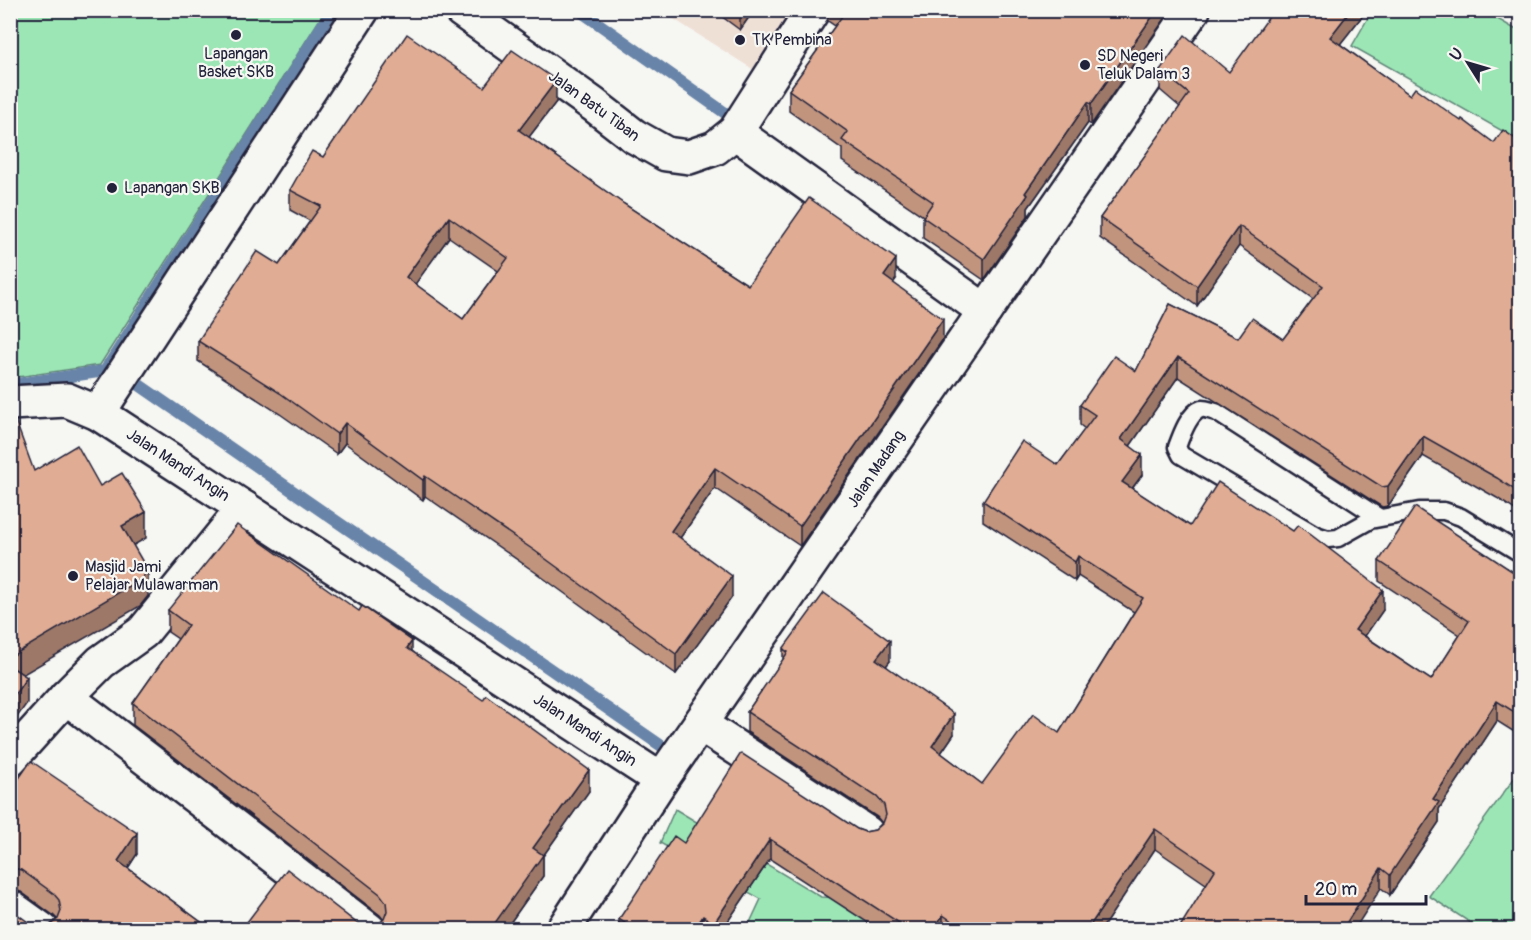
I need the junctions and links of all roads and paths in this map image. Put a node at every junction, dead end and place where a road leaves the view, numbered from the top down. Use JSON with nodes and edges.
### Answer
{"nodes":[{"id":1,"x":362,"y":10,"type":"edge"},
{"id":2,"x":462,"y":10,"type":"edge"},
{"id":3,"x":813,"y":10,"type":"edge"},
{"id":4,"x":1193,"y":10,"type":"edge"},
{"id":5,"x":735,"y":132,"type":"junction"},
{"id":6,"x":985,"y":311,"type":"junction"},
{"id":7,"x":10,"y":403,"type":"edge"},
{"id":8,"x":98,"y":412,"type":"junction"},
{"id":9,"x":244,"y":508,"type":"junction"},
{"id":10,"x":1380,"y":518,"type":"junction"},
{"id":11,"x":1521,"y":553,"type":"edge"},
{"id":12,"x":66,"y":697,"type":"junction"},
{"id":13,"x":700,"y":724,"type":"junction"},
{"id":14,"x":10,"y":759,"type":"edge"},
{"id":15,"x":662,"y":780,"type":"junction"},
{"id":16,"x":867,"y":833,"type":"edge"},
{"id":17,"x":10,"y":907,"type":"edge"},
{"id":18,"x":42,"y":930,"type":"edge"},
{"id":19,"x":369,"y":930,"type":"edge"},
{"id":20,"x":563,"y":930,"type":"edge"}],
"edges":[{"from":1,"to":8,"type":"street"},
{"from":2,"to":5,"type":"street","name":"Jalan Batu Tiban"},
{"from":3,"to":5,"type":"street"},
{"from":4,"to":6,"type":"street","name":"Jalan Madang"},
{"from":5,"to":6,"type":"street"},
{"from":6,"to":13,"type":"street","name":"Jalan Madang"},
{"from":7,"to":8,"type":"street","name":"Jalan Mandi Angin"},
{"from":8,"to":9,"type":"street","name":"Jalan Mandi Angin"},
{"from":9,"to":12,"type":"street"},
{"from":9,"to":15,"type":"street","name":"Jalan Mandi Angin"},
{"from":10,"to":10,"type":"lane"},
{"from":10,"to":11,"type":"lane"},
{"from":12,"to":14,"type":"street"},
{"from":12,"to":19,"type":"street"},
{"from":13,"to":15,"type":"street","name":"Jalan Madang"},
{"from":13,"to":16,"type":"street"},
{"from":15,"to":20,"type":"street","name":"Jalan Madang"},
{"from":17,"to":18,"type":"street"}]}
